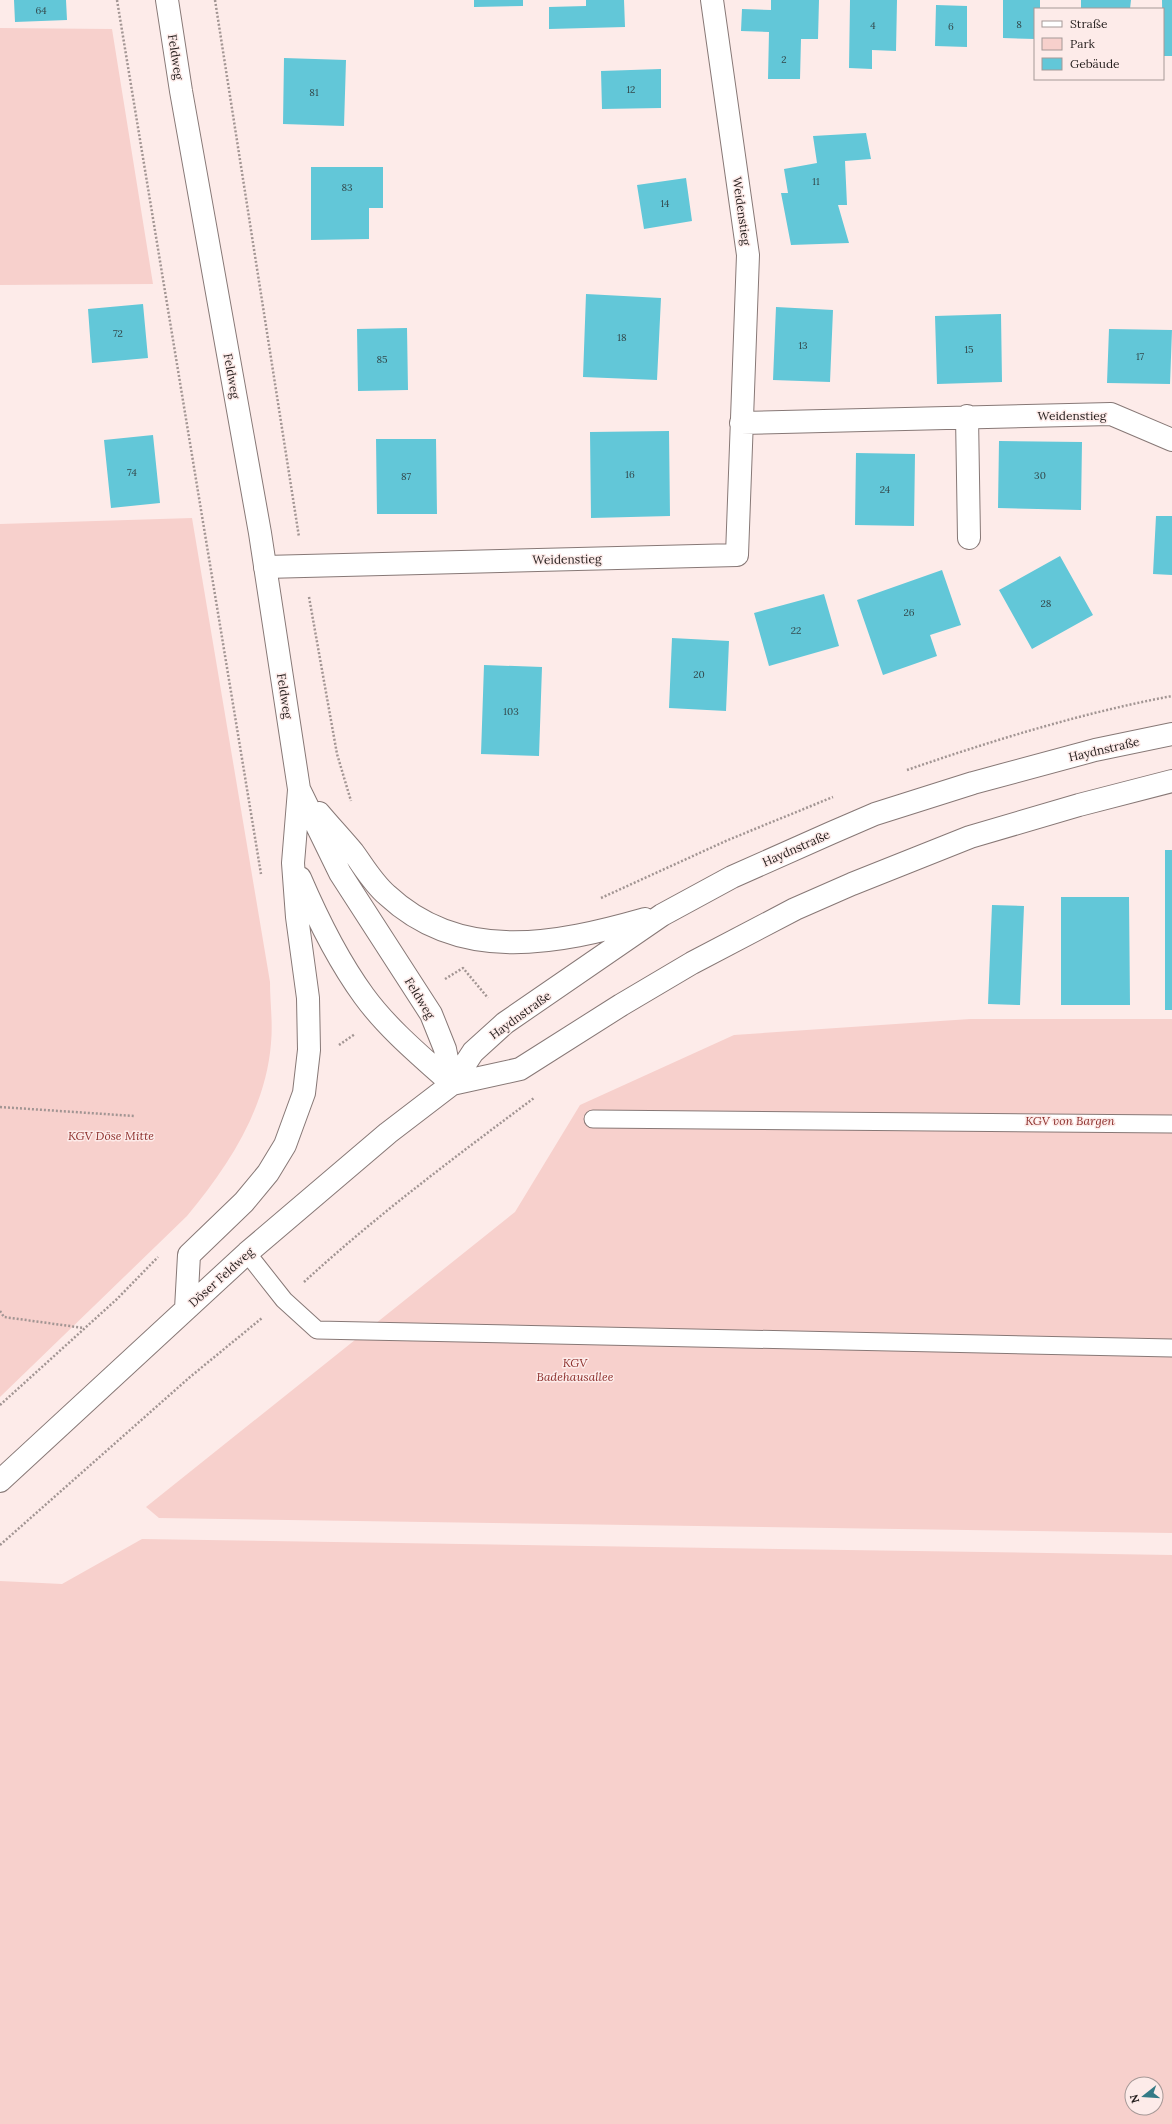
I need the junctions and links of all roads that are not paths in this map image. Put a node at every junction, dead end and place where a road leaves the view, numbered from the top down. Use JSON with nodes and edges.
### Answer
{"nodes":[{"id":1,"x":167,"y":0,"type":"edge"},
{"id":2,"x":712,"y":0,"type":"edge"},
{"id":3,"x":967,"y":416,"type":"junction"},
{"id":4,"x":741,"y":423,"type":"junction"},
{"id":5,"x":1172,"y":440,"type":"edge"},
{"id":6,"x":970,"y":538,"type":"dead end"},
{"id":7,"x":265,"y":568,"type":"junction"},
{"id":8,"x":1172,"y":734,"type":"edge"},
{"id":9,"x":1172,"y":781,"type":"edge"},
{"id":10,"x":299,"y":788,"type":"junction"},
{"id":11,"x":293,"y":863,"type":"junction"},
{"id":12,"x":662,"y":915,"type":"junction"},
{"id":13,"x":452,"y":1084,"type":"junction"},
{"id":14,"x":593,"y":1120,"type":"dead end"},
{"id":15,"x":1172,"y":1124,"type":"edge"},
{"id":16,"x":247,"y":1253,"type":"junction"},
{"id":17,"x":186,"y":1309,"type":"junction"},
{"id":18,"x":1172,"y":1348,"type":"edge"},
{"id":19,"x":0,"y":1481,"type":"edge"}],
"edges":[{"from":1,"to":7,"type":"street","name":"Feldweg"},
{"from":2,"to":4,"type":"street","name":"Weidenstieg"},
{"from":3,"to":4,"type":"street","name":"Weidenstieg"},
{"from":3,"to":5,"type":"street","name":"Weidenstieg"},
{"from":3,"to":6,"type":"street"},
{"from":4,"to":7,"type":"street","name":"Weidenstieg"},
{"from":7,"to":10,"type":"street","name":"Feldweg"},
{"from":8,"to":12,"type":"street","name":"Haydnstraße"},
{"from":9,"to":13,"type":"street"},
{"from":10,"to":11,"type":"street"},
{"from":10,"to":12,"type":"street"},
{"from":10,"to":13,"type":"street","name":"Feldweg"},
{"from":11,"to":13,"type":"street"},
{"from":11,"to":17,"type":"street"},
{"from":12,"to":13,"type":"street","name":"Haydnstraße"},
{"from":13,"to":16,"type":"street","name":"Döser Feldweg"},
{"from":14,"to":15,"type":"lane"},
{"from":16,"to":17,"type":"street","name":"Döser Feldweg"},
{"from":16,"to":18,"type":"lane"},
{"from":17,"to":19,"type":"street","name":"Döser Feldweg"}]}
